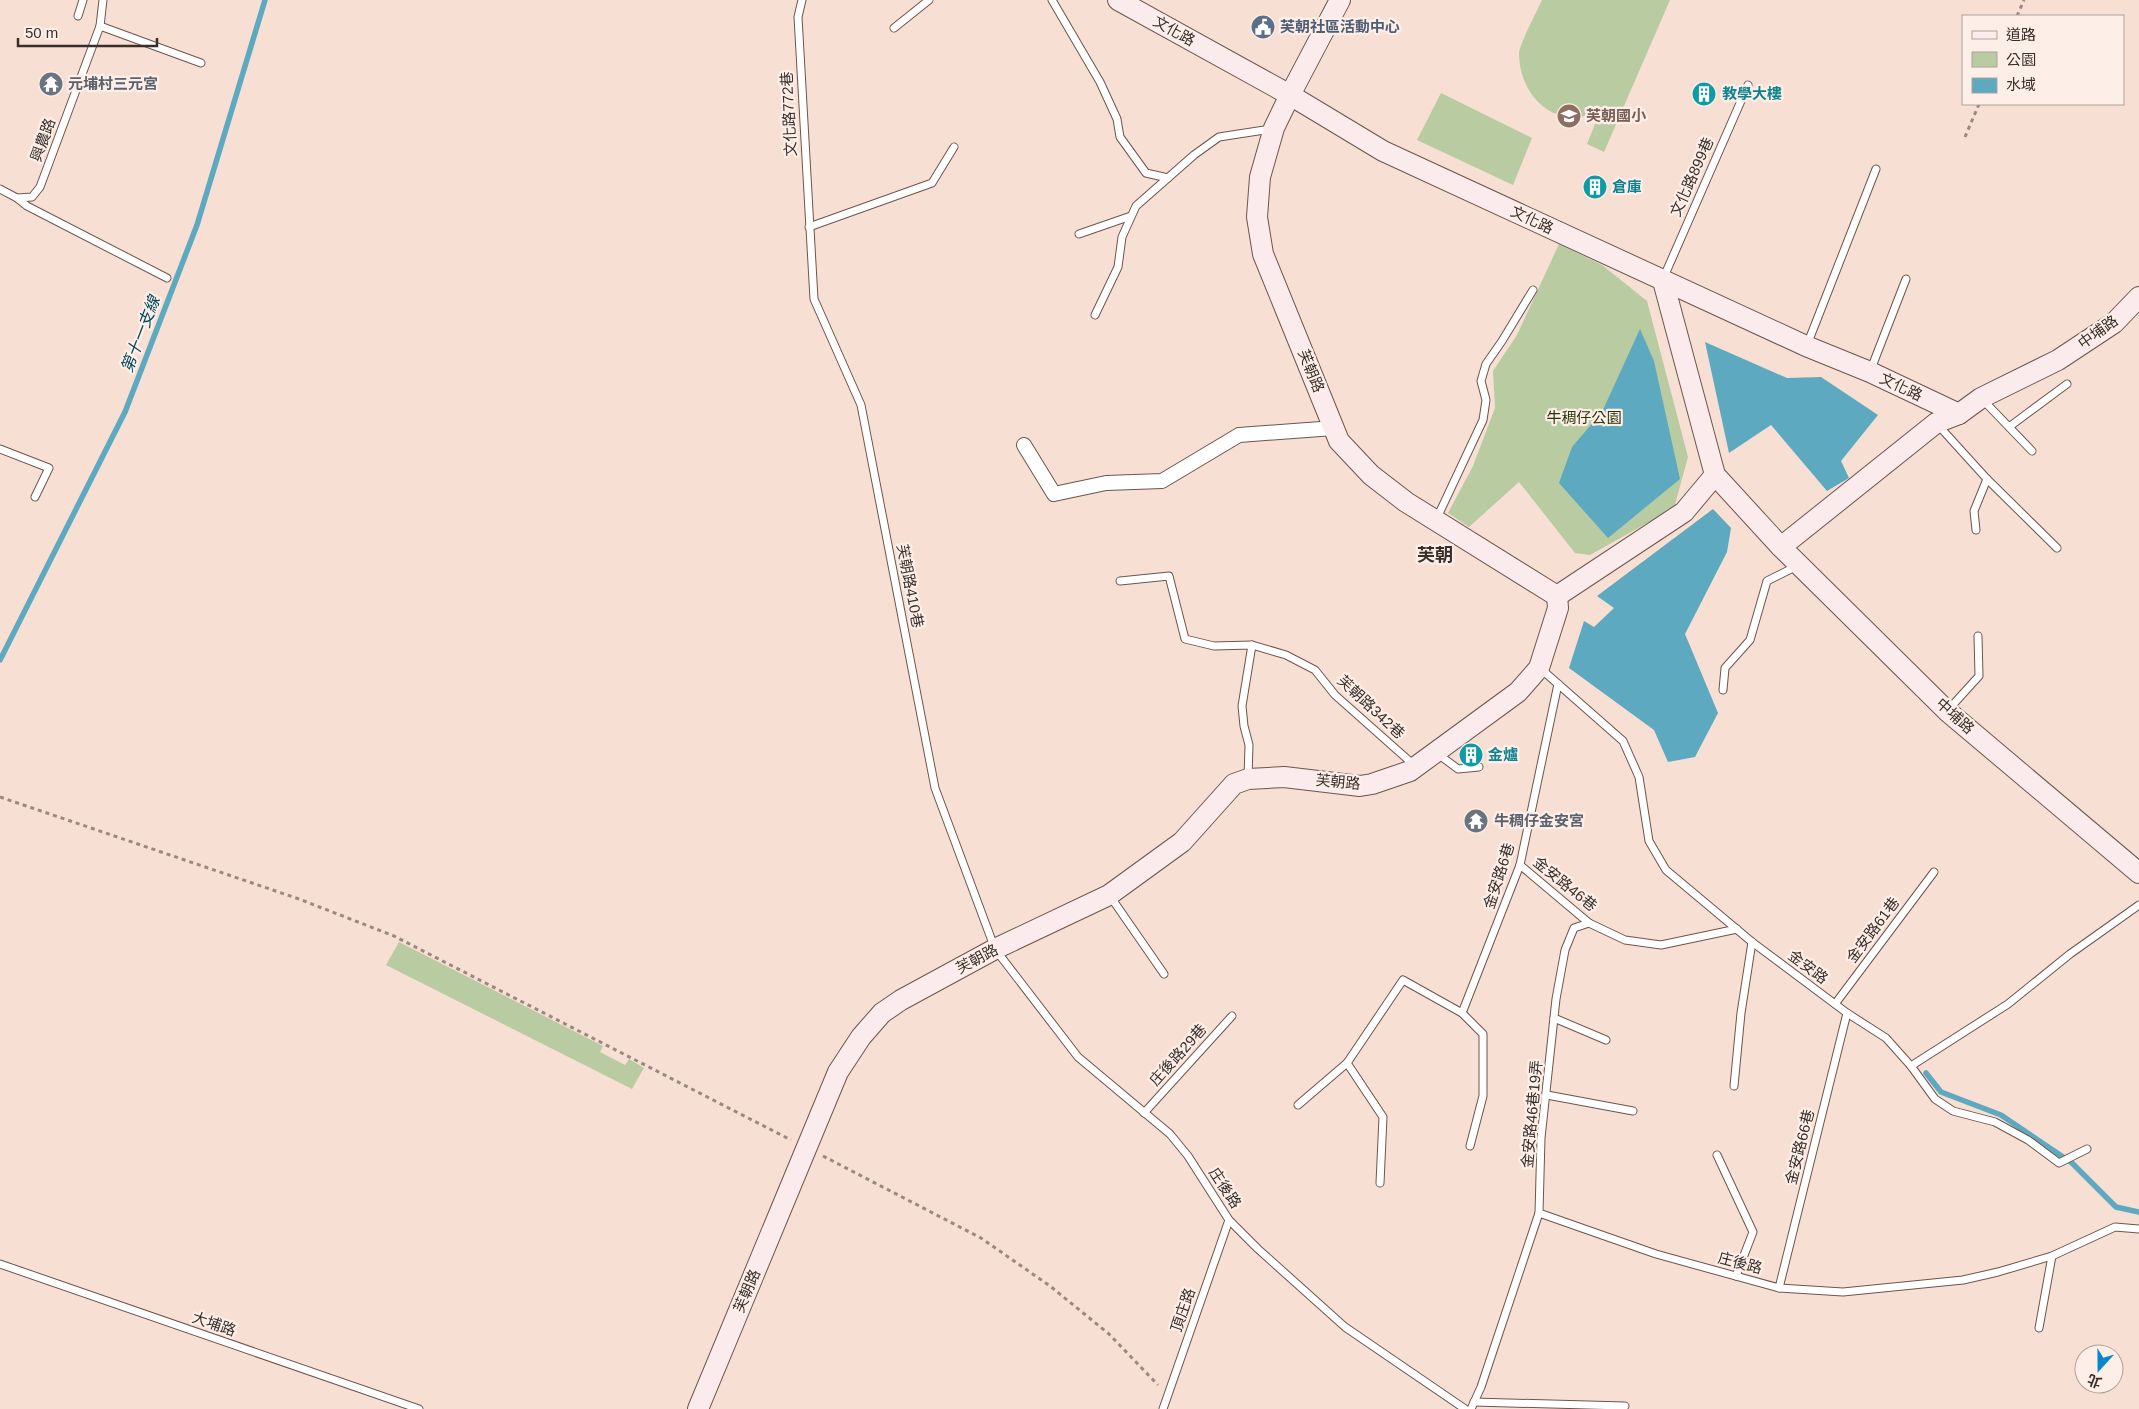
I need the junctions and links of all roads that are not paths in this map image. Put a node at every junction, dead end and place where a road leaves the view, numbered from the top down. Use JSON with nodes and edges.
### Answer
{"nodes":[{"id":1,"x":83,"y":0,"type":"edge"},
{"id":2,"x":102,"y":0,"type":"edge"},
{"id":3,"x":802,"y":0,"type":"edge"},
{"id":4,"x":929,"y":0,"type":"edge"},
{"id":5,"x":1052,"y":0,"type":"edge"},
{"id":6,"x":1118,"y":0,"type":"edge"},
{"id":7,"x":1340,"y":0,"type":"edge"},
{"id":8,"x":78,"y":16,"type":"dead end"},
{"id":9,"x":100,"y":26,"type":"junction"},
{"id":10,"x":894,"y":28,"type":"dead end"},
{"id":11,"x":201,"y":63,"type":"dead end"},
{"id":12,"x":1748,"y":85,"type":"dead end"},
{"id":13,"x":1290,"y":94,"type":"junction"},
{"id":14,"x":1274,"y":128,"type":"junction"},
{"id":15,"x":954,"y":147,"type":"dead end"},
{"id":16,"x":1876,"y":169,"type":"dead end"},
{"id":17,"x":1168,"y":178,"type":"junction"},
{"id":18,"x":0,"y":189,"type":"edge"},
{"id":19,"x":17,"y":198,"type":"junction"},
{"id":20,"x":1131,"y":216,"type":"junction"},
{"id":21,"x":809,"y":227,"type":"junction"},
{"id":22,"x":1080,"y":234,"type":"dead end"},
{"id":23,"x":167,"y":278,"type":"dead end"},
{"id":24,"x":1906,"y":279,"type":"dead end"},
{"id":25,"x":1662,"y":280,"type":"junction"},
{"id":26,"x":1533,"y":290,"type":"dead end"},
{"id":27,"x":2139,"y":297,"type":"edge"},
{"id":28,"x":1094,"y":315,"type":"dead end"},
{"id":29,"x":1806,"y":346,"type":"junction"},
{"id":30,"x":1870,"y":372,"type":"junction"},
{"id":31,"x":2067,"y":384,"type":"dead end"},
{"id":32,"x":1981,"y":398,"type":"junction"},
{"id":33,"x":1959,"y":414,"type":"junction"},
{"id":34,"x":1936,"y":423,"type":"junction"},
{"id":35,"x":2009,"y":427,"type":"junction"},
{"id":36,"x":1334,"y":428,"type":"junction"},
{"id":37,"x":1024,"y":445,"type":"dead end"},
{"id":38,"x":0,"y":449,"type":"edge"},
{"id":39,"x":2032,"y":451,"type":"dead end"},
{"id":40,"x":1715,"y":475,"type":"junction"},
{"id":41,"x":1987,"y":480,"type":"junction"},
{"id":42,"x":35,"y":497,"type":"dead end"},
{"id":43,"x":1436,"y":520,"type":"junction"},
{"id":44,"x":1976,"y":530,"type":"dead end"},
{"id":45,"x":1782,"y":547,"type":"junction"},
{"id":46,"x":2057,"y":548,"type":"dead end"},
{"id":47,"x":1799,"y":564,"type":"junction"},
{"id":48,"x":1120,"y":582,"type":"dead end"},
{"id":49,"x":1557,"y":596,"type":"junction"},
{"id":50,"x":1978,"y":636,"type":"dead end"},
{"id":51,"x":1252,"y":645,"type":"junction"},
{"id":52,"x":1539,"y":668,"type":"junction"},
{"id":53,"x":1558,"y":684,"type":"junction"},
{"id":54,"x":1723,"y":690,"type":"dead end"},
{"id":55,"x":1947,"y":711,"type":"junction"},
{"id":56,"x":1436,"y":752,"type":"junction"},
{"id":57,"x":1417,"y":766,"type":"junction"},
{"id":58,"x":1479,"y":767,"type":"dead end"},
{"id":59,"x":1248,"y":779,"type":"junction"},
{"id":60,"x":1520,"y":865,"type":"junction"},
{"id":61,"x":1934,"y":872,"type":"dead end"},
{"id":62,"x":2139,"y":873,"type":"edge"},
{"id":63,"x":1109,"y":895,"type":"junction"},
{"id":64,"x":2139,"y":905,"type":"edge"},
{"id":65,"x":1590,"y":923,"type":"junction"},
{"id":66,"x":1738,"y":929,"type":"junction"},
{"id":67,"x":1752,"y":942,"type":"junction"},
{"id":68,"x":995,"y":949,"type":"junction"},
{"id":69,"x":1164,"y":974,"type":"dead end"},
{"id":70,"x":1834,"y":1004,"type":"junction"},
{"id":71,"x":1462,"y":1013,"type":"junction"},
{"id":72,"x":1847,"y":1013,"type":"junction"},
{"id":73,"x":1232,"y":1016,"type":"dead end"},
{"id":74,"x":1554,"y":1018,"type":"junction"},
{"id":75,"x":1606,"y":1040,"type":"dead end"},
{"id":76,"x":1347,"y":1063,"type":"junction"},
{"id":77,"x":1911,"y":1066,"type":"junction"},
{"id":78,"x":1734,"y":1086,"type":"dead end"},
{"id":79,"x":1547,"y":1095,"type":"junction"},
{"id":80,"x":1298,"y":1105,"type":"dead end"},
{"id":81,"x":1634,"y":1111,"type":"dead end"},
{"id":82,"x":1144,"y":1112,"type":"junction"},
{"id":83,"x":1470,"y":1146,"type":"dead end"},
{"id":84,"x":2087,"y":1149,"type":"dead end"},
{"id":85,"x":1717,"y":1155,"type":"dead end"},
{"id":86,"x":1380,"y":1183,"type":"dead end"},
{"id":87,"x":1539,"y":1213,"type":"junction"},
{"id":88,"x":1229,"y":1220,"type":"junction"},
{"id":89,"x":2139,"y":1229,"type":"edge"},
{"id":90,"x":2052,"y":1256,"type":"junction"},
{"id":91,"x":0,"y":1264,"type":"edge"},
{"id":92,"x":1736,"y":1276,"type":"junction"},
{"id":93,"x":1779,"y":1288,"type":"junction"},
{"id":94,"x":2039,"y":1328,"type":"dead end"},
{"id":95,"x":1473,"y":1406,"type":"edge"},
{"id":96,"x":1625,"y":1406,"type":"dead end"},
{"id":97,"x":418,"y":1409,"type":"edge"},
{"id":98,"x":698,"y":1409,"type":"edge"},
{"id":99,"x":1163,"y":1409,"type":"edge"},
{"id":100,"x":1465,"y":1409,"type":"edge"}],
"edges":[{"from":1,"to":8,"type":"lane"},
{"from":2,"to":9,"type":"lane","name":"興農路"},
{"from":3,"to":21,"type":"lane","name":"文化路772巷"},
{"from":4,"to":10,"type":"lane"},
{"from":5,"to":17,"type":"lane"},
{"from":6,"to":13,"type":"street","name":"文化路"},
{"from":7,"to":13,"type":"street","name":"芙朝路"},
{"from":9,"to":11,"type":"lane"},
{"from":9,"to":19,"type":"lane","name":"興農路"},
{"from":12,"to":25,"type":"lane","name":"文化路899巷"},
{"from":13,"to":14,"type":"street","name":"芙朝路"},
{"from":13,"to":25,"type":"street","name":"文化路"},
{"from":14,"to":17,"type":"lane"},
{"from":14,"to":36,"type":"street","name":"芙朝路"},
{"from":15,"to":21,"type":"lane"},
{"from":16,"to":29,"type":"lane"},
{"from":17,"to":20,"type":"lane"},
{"from":18,"to":19,"type":"lane"},
{"from":19,"to":23,"type":"lane"},
{"from":20,"to":22,"type":"lane"},
{"from":20,"to":28,"type":"lane"},
{"from":21,"to":68,"type":"lane","name":"芙朝路410巷"},
{"from":24,"to":30,"type":"lane"},
{"from":25,"to":29,"type":"street","name":"文化路"},
{"from":25,"to":40,"type":"street"},
{"from":26,"to":43,"type":"lane"},
{"from":27,"to":32,"type":"street","name":"中埔路"},
{"from":29,"to":30,"type":"street","name":"文化路"},
{"from":30,"to":33,"type":"street","name":"文化路"},
{"from":31,"to":35,"type":"lane"},
{"from":32,"to":33,"type":"street","name":"中埔路"},
{"from":32,"to":35,"type":"lane"},
{"from":33,"to":34,"type":"street","name":"中埔路"},
{"from":34,"to":41,"type":"lane"},
{"from":34,"to":45,"type":"street","name":"中埔路"},
{"from":35,"to":39,"type":"lane"},
{"from":36,"to":37,"type":"street"},
{"from":36,"to":43,"type":"street","name":"芙朝路"},
{"from":38,"to":42,"type":"lane"},
{"from":40,"to":45,"type":"street","name":"中埔路"},
{"from":40,"to":49,"type":"street"},
{"from":41,"to":44,"type":"lane"},
{"from":41,"to":46,"type":"lane"},
{"from":43,"to":49,"type":"street","name":"芙朝路"},
{"from":45,"to":47,"type":"street","name":"中埔路"},
{"from":47,"to":54,"type":"lane"},
{"from":47,"to":55,"type":"street","name":"中埔路"},
{"from":48,"to":51,"type":"lane","name":"芙朝路342巷"},
{"from":49,"to":52,"type":"street","name":"芙朝路"},
{"from":50,"to":55,"type":"lane"},
{"from":51,"to":57,"type":"lane","name":"芙朝路342巷"},
{"from":51,"to":59,"type":"lane"},
{"from":52,"to":53,"type":"lane","name":"金安路"},
{"from":52,"to":56,"type":"street","name":"芙朝路"},
{"from":53,"to":60,"type":"lane","name":"金安路6巷"},
{"from":53,"to":66,"type":"lane","name":"金安路"},
{"from":55,"to":62,"type":"street","name":"中埔路"},
{"from":56,"to":57,"type":"street","name":"芙朝路"},
{"from":56,"to":58,"type":"lane"},
{"from":57,"to":59,"type":"street","name":"芙朝路"},
{"from":59,"to":63,"type":"street","name":"芙朝路"},
{"from":60,"to":65,"type":"lane","name":"金安路46巷"},
{"from":60,"to":71,"type":"lane","name":"金安路6巷"},
{"from":61,"to":70,"type":"lane","name":"金安路61巷"},
{"from":63,"to":68,"type":"street","name":"芙朝路"},
{"from":63,"to":69,"type":"lane"},
{"from":64,"to":77,"type":"lane"},
{"from":65,"to":66,"type":"lane","name":"金安路46巷"},
{"from":65,"to":74,"type":"lane","name":"金安路46巷19弄"},
{"from":66,"to":67,"type":"lane","name":"金安路"},
{"from":67,"to":70,"type":"lane","name":"金安路"},
{"from":67,"to":78,"type":"lane"},
{"from":68,"to":82,"type":"lane","name":"庄後路"},
{"from":68,"to":98,"type":"street","name":"芙朝路"},
{"from":70,"to":72,"type":"lane","name":"金安路"},
{"from":71,"to":76,"type":"lane"},
{"from":71,"to":83,"type":"lane"},
{"from":72,"to":77,"type":"lane","name":"金安路"},
{"from":72,"to":93,"type":"lane","name":"金安路66巷"},
{"from":73,"to":82,"type":"lane","name":"庄後路29巷"},
{"from":74,"to":75,"type":"lane"},
{"from":74,"to":79,"type":"lane","name":"金安路46巷19弄"},
{"from":76,"to":80,"type":"lane"},
{"from":76,"to":86,"type":"lane"},
{"from":77,"to":84,"type":"lane","name":"金安路"},
{"from":79,"to":81,"type":"lane"},
{"from":79,"to":87,"type":"lane","name":"金安路46巷19弄"},
{"from":82,"to":88,"type":"lane","name":"庄後路"},
{"from":85,"to":92,"type":"lane"},
{"from":87,"to":92,"type":"lane","name":"庄後路"},
{"from":87,"to":95,"type":"lane"},
{"from":88,"to":99,"type":"lane","name":"頂庄路"},
{"from":88,"to":100,"type":"lane","name":"庄後路"},
{"from":89,"to":90,"type":"lane","name":"庄後路"},
{"from":90,"to":93,"type":"lane","name":"庄後路"},
{"from":90,"to":94,"type":"lane"},
{"from":91,"to":97,"type":"lane","name":"大埔路"},
{"from":92,"to":93,"type":"lane","name":"庄後路"},
{"from":95,"to":96,"type":"lane"}]}
